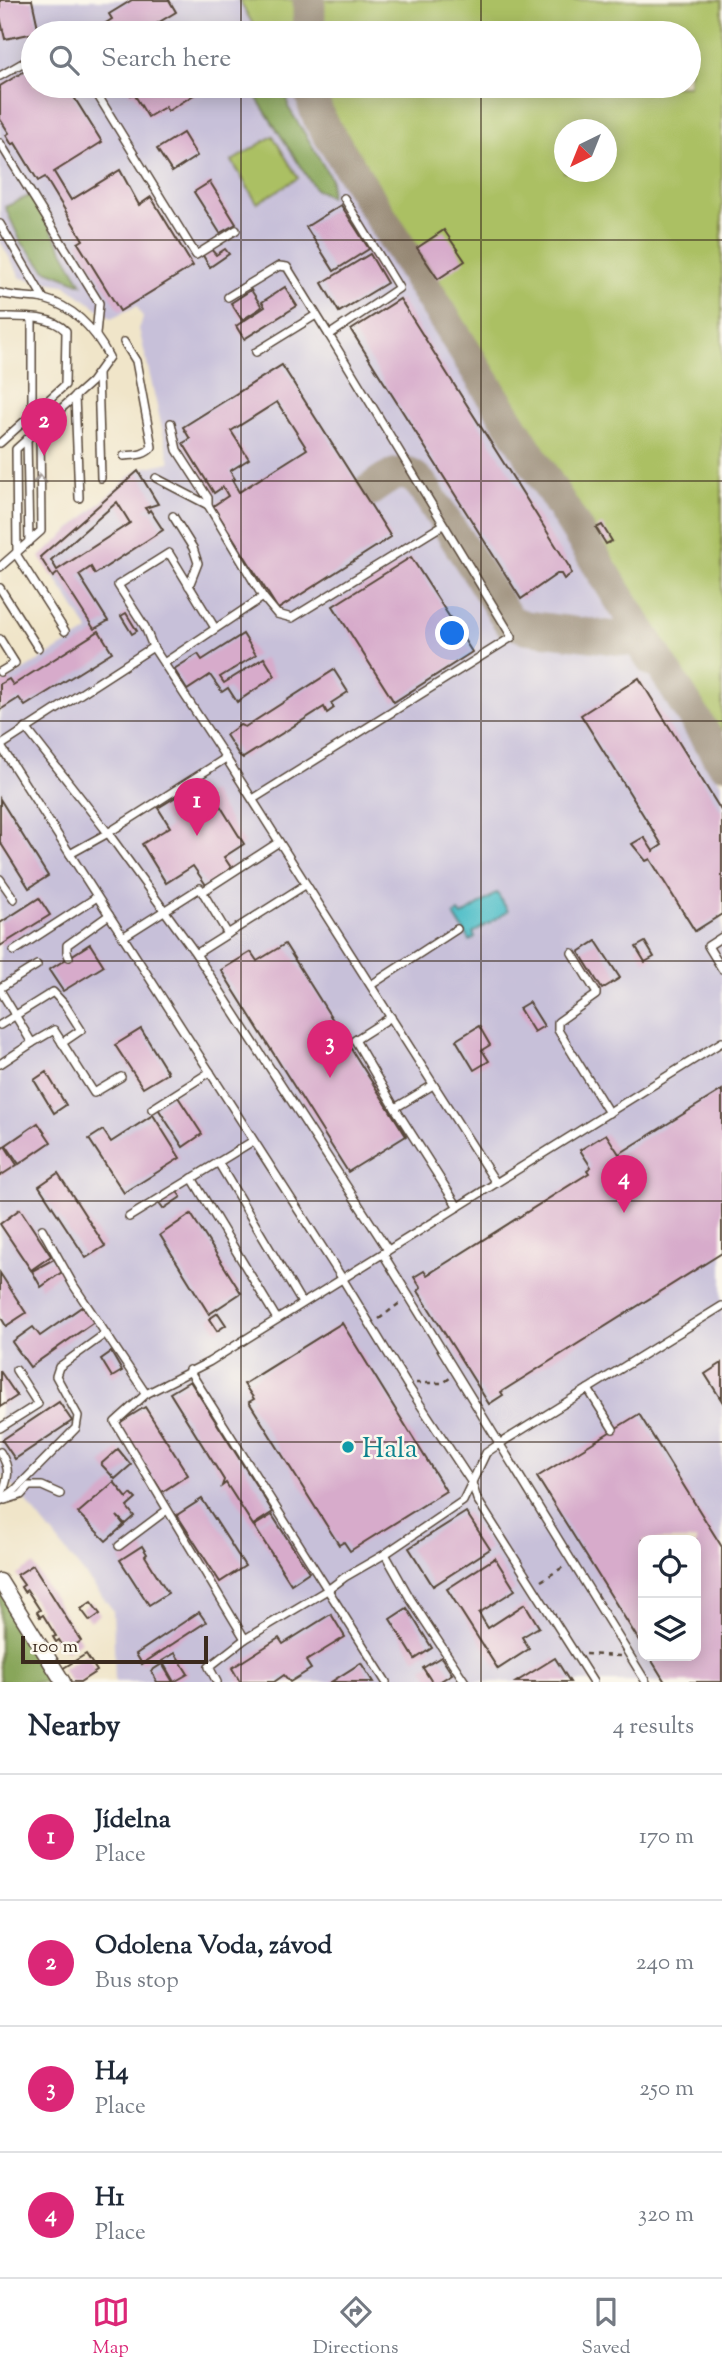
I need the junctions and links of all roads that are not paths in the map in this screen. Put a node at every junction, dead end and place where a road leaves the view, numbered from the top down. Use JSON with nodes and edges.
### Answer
{"nodes":[{"id":1,"x":21,"y":64,"type":"edge"},
{"id":2,"x":0,"y":76,"type":"edge"},
{"id":3,"x":99,"y":98,"type":"edge"},
{"id":4,"x":0,"y":141,"type":"edge"},
{"id":5,"x":344,"y":198,"type":"dead end"},
{"id":6,"x":0,"y":224,"type":"edge"},
{"id":7,"x":236,"y":230,"type":"dead end"},
{"id":8,"x":0,"y":293,"type":"edge"},
{"id":9,"x":228,"y":297,"type":"dead end"},
{"id":10,"x":44,"y":299,"type":"junction"},
{"id":11,"x":316,"y":315,"type":"junction"},
{"id":12,"x":0,"y":317,"type":"edge"},
{"id":13,"x":32,"y":319,"type":"junction"},
{"id":14,"x":96,"y":334,"type":"junction"},
{"id":15,"x":329,"y":335,"type":"junction"},
{"id":16,"x":124,"y":342,"type":"dead end"},
{"id":17,"x":256,"y":352,"type":"dead end"},
{"id":18,"x":98,"y":373,"type":"junction"},
{"id":19,"x":75,"y":396,"type":"junction"},
{"id":20,"x":32,"y":415,"type":"junction"},
{"id":21,"x":171,"y":423,"type":"dead end"},
{"id":22,"x":40,"y":428,"type":"junction"},
{"id":23,"x":27,"y":439,"type":"junction"},
{"id":24,"x":0,"y":443,"type":"edge"},
{"id":25,"x":124,"y":456,"type":"dead end"},
{"id":26,"x":101,"y":478,"type":"dead end"},
{"id":27,"x":156,"y":478,"type":"dead end"},
{"id":28,"x":79,"y":498,"type":"dead end"},
{"id":29,"x":208,"y":505,"type":"junction"},
{"id":30,"x":173,"y":516,"type":"dead end"},
{"id":31,"x":443,"y":526,"type":"junction"},
{"id":32,"x":29,"y":542,"type":"junction"},
{"id":33,"x":16,"y":553,"type":"junction"},
{"id":34,"x":0,"y":567,"type":"edge"},
{"id":35,"x":189,"y":586,"type":"junction"},
{"id":36,"x":0,"y":588,"type":"edge"},
{"id":37,"x":263,"y":597,"type":"junction"},
{"id":38,"x":215,"y":628,"type":"junction"},
{"id":39,"x":65,"y":631,"type":"dead end"},
{"id":40,"x":0,"y":639,"type":"edge"},
{"id":41,"x":153,"y":647,"type":"junction"},
{"id":42,"x":38,"y":648,"type":"dead end"},
{"id":43,"x":164,"y":663,"type":"junction"},
{"id":44,"x":0,"y":672,"type":"edge"},
{"id":45,"x":26,"y":728,"type":"junction"},
{"id":46,"x":0,"y":746,"type":"edge"},
{"id":47,"x":226,"y":758,"type":"junction"},
{"id":48,"x":253,"y":799,"type":"junction"},
{"id":49,"x":108,"y":833,"type":"junction"},
{"id":50,"x":279,"y":842,"type":"junction"},
{"id":51,"x":70,"y":855,"type":"junction"},
{"id":52,"x":0,"y":879,"type":"edge"},
{"id":53,"x":305,"y":885,"type":"junction"},
{"id":54,"x":202,"y":892,"type":"junction"},
{"id":55,"x":97,"y":897,"type":"junction"},
{"id":56,"x":14,"y":899,"type":"dead end"},
{"id":57,"x":164,"y":910,"type":"junction"},
{"id":58,"x":109,"y":915,"type":"junction"},
{"id":59,"x":457,"y":929,"type":"dead end"},
{"id":60,"x":228,"y":934,"type":"junction"},
{"id":61,"x":123,"y":937,"type":"junction"},
{"id":62,"x":722,"y":937,"type":"edge"},
{"id":63,"x":14,"y":951,"type":"dead end"},
{"id":64,"x":572,"y":953,"type":"dead end"},
{"id":65,"x":196,"y":954,"type":"junction"},
{"id":66,"x":69,"y":957,"type":"dead end"},
{"id":67,"x":37,"y":965,"type":"dead end"},
{"id":68,"x":722,"y":969,"type":"edge"},
{"id":69,"x":371,"y":985,"type":"junction"},
{"id":70,"x":0,"y":989,"type":"edge"},
{"id":71,"x":15,"y":1015,"type":"junction"},
{"id":72,"x":391,"y":1017,"type":"junction"},
{"id":73,"x":0,"y":1025,"type":"edge"},
{"id":74,"x":722,"y":1042,"type":"edge"},
{"id":75,"x":32,"y":1043,"type":"junction"},
{"id":76,"x":62,"y":1043,"type":"junction"},
{"id":77,"x":0,"y":1064,"type":"edge"},
{"id":78,"x":209,"y":1072,"type":"junction"},
{"id":79,"x":121,"y":1077,"type":"dead end"},
{"id":80,"x":433,"y":1085,"type":"junction"},
{"id":81,"x":152,"y":1108,"type":"dead end"},
{"id":82,"x":395,"y":1108,"type":"junction"},
{"id":83,"x":609,"y":1113,"type":"junction"},
{"id":84,"x":254,"y":1141,"type":"junction"},
{"id":85,"x":218,"y":1162,"type":"junction"},
{"id":86,"x":192,"y":1178,"type":"junction"},
{"id":87,"x":496,"y":1184,"type":"junction"},
{"id":88,"x":458,"y":1207,"type":"junction"},
{"id":89,"x":129,"y":1217,"type":"dead end"},
{"id":90,"x":41,"y":1229,"type":"dead end"},
{"id":91,"x":386,"y":1252,"type":"junction"},
{"id":92,"x":342,"y":1279,"type":"junction"},
{"id":93,"x":302,"y":1303,"type":"junction"},
{"id":94,"x":722,"y":1306,"type":"edge"},
{"id":95,"x":277,"y":1319,"type":"junction"},
{"id":96,"x":102,"y":1336,"type":"dead end"},
{"id":97,"x":16,"y":1370,"type":"dead end"},
{"id":98,"x":190,"y":1370,"type":"junction"},
{"id":99,"x":588,"y":1389,"type":"junction"},
{"id":100,"x":146,"y":1394,"type":"junction"},
{"id":101,"x":0,"y":1428,"type":"edge"},
{"id":102,"x":614,"y":1430,"type":"dead end"},
{"id":103,"x":499,"y":1444,"type":"junction"},
{"id":104,"x":0,"y":1452,"type":"edge"},
{"id":105,"x":472,"y":1483,"type":"junction"},
{"id":106,"x":60,"y":1494,"type":"dead end"},
{"id":107,"x":0,"y":1500,"type":"edge"},
{"id":108,"x":167,"y":1510,"type":"junction"},
{"id":109,"x":119,"y":1546,"type":"dead end"},
{"id":110,"x":385,"y":1554,"type":"junction"},
{"id":111,"x":0,"y":1581,"type":"edge"},
{"id":112,"x":329,"y":1589,"type":"junction"},
{"id":113,"x":245,"y":1639,"type":"junction"},
{"id":114,"x":63,"y":1682,"type":"edge"},
{"id":115,"x":217,"y":1682,"type":"edge"},
{"id":116,"x":386,"y":1682,"type":"edge"},
{"id":117,"x":465,"y":1682,"type":"edge"},
{"id":118,"x":593,"y":1682,"type":"edge"},
{"id":119,"x":646,"y":1682,"type":"edge"}],
"edges":[{"from":1,"to":2,"type":"lane"},
{"from":3,"to":7,"type":"lane"},
{"from":4,"to":14,"type":"lane"},
{"from":5,"to":15,"type":"lane"},
{"from":6,"to":10,"type":"lane"},
{"from":8,"to":10,"type":"lane"},
{"from":9,"to":11,"type":"lane"},
{"from":10,"to":14,"type":"lane"},
{"from":11,"to":15,"type":"lane"},
{"from":11,"to":17,"type":"lane"},
{"from":12,"to":13,"type":"lane"},
{"from":13,"to":20,"type":"lane"},
{"from":13,"to":20,"type":"lane"},
{"from":14,"to":18,"type":"lane"},
{"from":15,"to":31,"type":"lane"},
{"from":16,"to":25,"type":"lane"},
{"from":18,"to":19,"type":"lane"},
{"from":18,"to":26,"type":"lane"},
{"from":19,"to":22,"type":"lane"},
{"from":19,"to":28,"type":"lane"},
{"from":20,"to":24,"type":"lane"},
{"from":21,"to":29,"type":"lane"},
{"from":22,"to":23,"type":"lane"},
{"from":32,"to":22,"type":"lane","one_way":true},
{"from":23,"to":32,"type":"lane"},
{"from":23,"to":33,"type":"lane"},
{"from":27,"to":29,"type":"lane"},
{"from":29,"to":37,"type":"lane"},
{"from":30,"to":35,"type":"lane"},
{"from":31,"to":37,"type":"lane"},
{"from":31,"to":48,"type":"lane"},
{"from":32,"to":33,"type":"lane"},
{"from":33,"to":34,"type":"lane"},
{"from":33,"to":39,"type":"lane"},
{"from":35,"to":38,"type":"lane"},
{"from":35,"to":41,"type":"lane"},
{"from":36,"to":42,"type":"lane"},
{"from":37,"to":38,"type":"lane"},
{"from":38,"to":43,"type":"lane"},
{"from":40,"to":44,"type":"lane"},
{"from":41,"to":43,"type":"lane"},
{"from":41,"to":45,"type":"lane"},
{"from":43,"to":47,"type":"lane"},
{"from":45,"to":46,"type":"lane"},
{"from":45,"to":49,"type":"lane"},
{"from":46,"to":51,"type":"lane"},
{"from":47,"to":48,"type":"lane"},
{"from":47,"to":49,"type":"lane"},
{"from":48,"to":50,"type":"lane"},
{"from":49,"to":51,"type":"lane"},
{"from":49,"to":57,"type":"lane"},
{"from":50,"to":53,"type":"lane"},
{"from":50,"to":54,"type":"lane"},
{"from":51,"to":55,"type":"lane"},
{"from":52,"to":56,"type":"lane"},
{"from":53,"to":60,"type":"lane"},
{"from":53,"to":69,"type":"lane"},
{"from":54,"to":57,"type":"lane"},
{"from":54,"to":60,"type":"lane"},
{"from":55,"to":58,"type":"lane"},
{"from":55,"to":63,"type":"lane"},
{"from":57,"to":61,"type":"lane"},
{"from":57,"to":65,"type":"lane"},
{"from":58,"to":61,"type":"lane"},
{"from":58,"to":66,"type":"lane"},
{"from":59,"to":69,"type":"lane"},
{"from":60,"to":65,"type":"lane"},
{"from":61,"to":78,"type":"lane"},
{"from":62,"to":68,"type":"lane"},
{"from":64,"to":83,"type":"lane"},
{"from":65,"to":91,"type":"lane"},
{"from":67,"to":70,"type":"lane"},
{"from":69,"to":72,"type":"lane"},
{"from":70,"to":71,"type":"lane"},
{"from":71,"to":73,"type":"lane"},
{"from":71,"to":75,"type":"lane"},
{"from":71,"to":76,"type":"lane"},
{"from":72,"to":80,"type":"lane"},
{"from":72,"to":82,"type":"lane"},
{"from":74,"to":83,"type":"lane"},
{"from":75,"to":76,"type":"lane"},
{"from":75,"to":77,"type":"lane"},
{"from":76,"to":79,"type":"lane"},
{"from":78,"to":81,"type":"lane"},
{"from":78,"to":84,"type":"lane"},
{"from":80,"to":82,"type":"lane"},
{"from":80,"to":87,"type":"lane"},
{"from":82,"to":88,"type":"lane"},
{"from":83,"to":87,"type":"lane"},
{"from":84,"to":85,"type":"lane"},
{"from":84,"to":92,"type":"lane"},
{"from":85,"to":86,"type":"lane"},
{"from":85,"to":93,"type":"lane"},
{"from":86,"to":89,"type":"lane"},
{"from":86,"to":95,"type":"lane"},
{"from":87,"to":88,"type":"lane"},
{"from":88,"to":91,"type":"lane"},
{"from":90,"to":100,"type":"lane"},
{"from":91,"to":92,"type":"lane"},
{"from":91,"to":103,"type":"lane"},
{"from":92,"to":93,"type":"lane"},
{"from":92,"to":105,"type":"lane"},
{"from":93,"to":95,"type":"lane"},
{"from":94,"to":99,"type":"lane"},
{"from":95,"to":98,"type":"lane"},
{"from":96,"to":107,"type":"lane"},
{"from":97,"to":101,"type":"lane"},
{"from":98,"to":100,"type":"lane"},
{"from":98,"to":112,"type":"lane"},
{"from":99,"to":102,"type":"lane"},
{"from":99,"to":103,"type":"lane"},
{"from":100,"to":108,"type":"lane"},
{"from":103,"to":105,"type":"lane"},
{"from":103,"to":119,"type":"lane"},
{"from":104,"to":107,"type":"lane"},
{"from":105,"to":110,"type":"lane"},
{"from":105,"to":118,"type":"lane"},
{"from":106,"to":107,"type":"lane"},
{"from":108,"to":109,"type":"lane"},
{"from":108,"to":113,"type":"lane"},
{"from":110,"to":112,"type":"lane"},
{"from":110,"to":117,"type":"lane"},
{"from":111,"to":114,"type":"street"},
{"from":112,"to":113,"type":"lane"},
{"from":112,"to":116,"type":"lane"},
{"from":113,"to":115,"type":"lane"}]}
